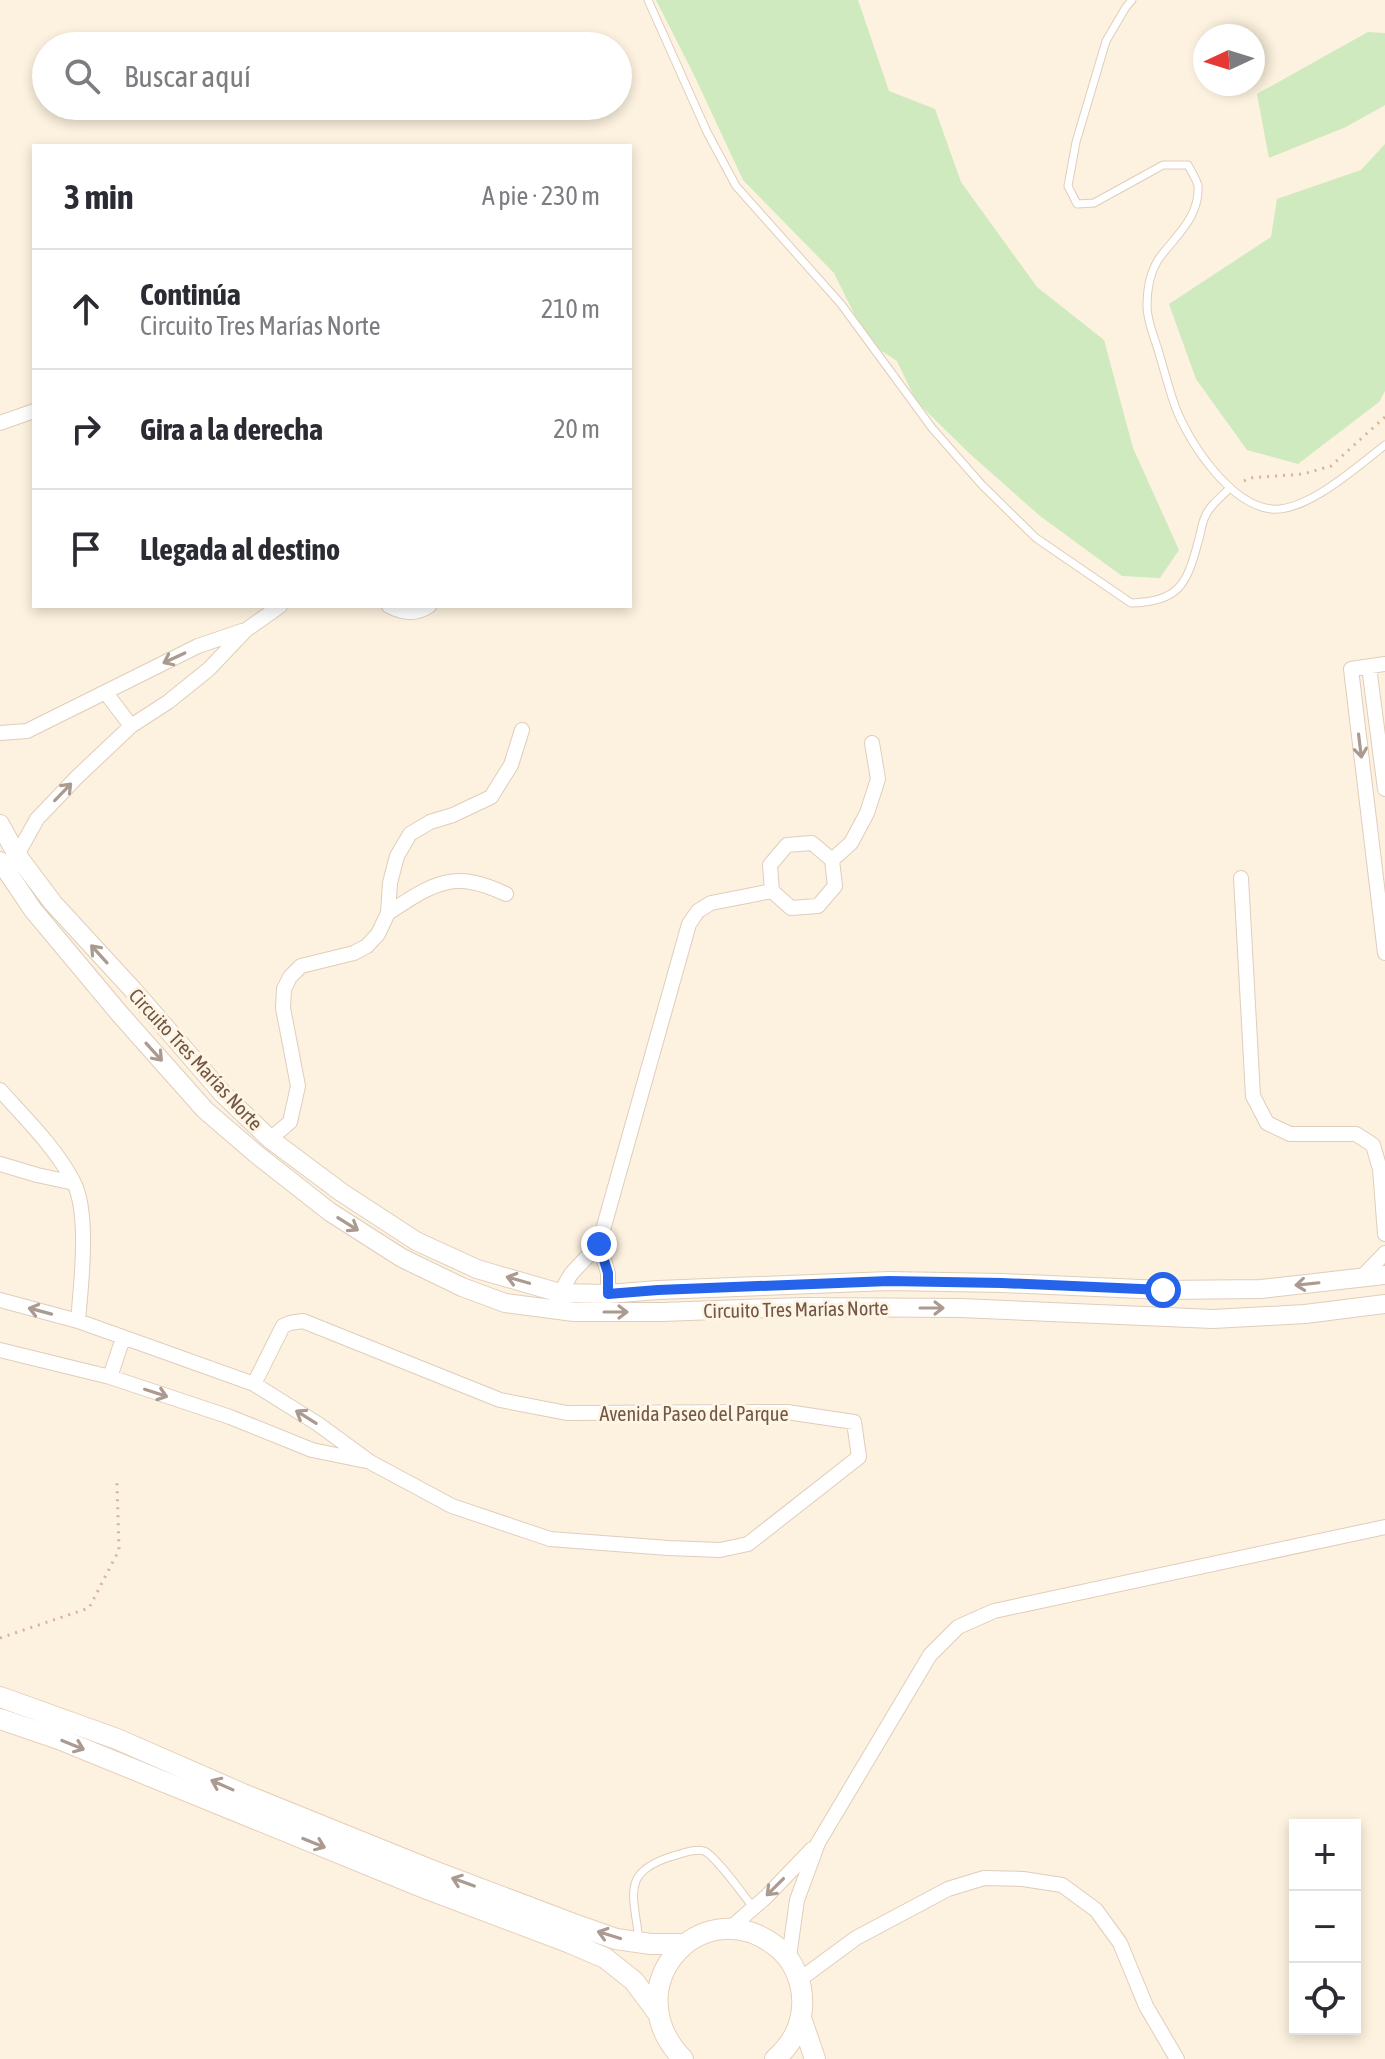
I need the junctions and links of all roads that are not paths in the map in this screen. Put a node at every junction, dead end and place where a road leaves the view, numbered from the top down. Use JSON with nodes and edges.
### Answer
{"nodes":[{"id":1,"x":648,"y":0,"type":"edge"},
{"id":2,"x":1132,"y":0,"type":"edge"},
{"id":3,"x":32,"y":412,"type":"edge"},
{"id":4,"x":0,"y":423,"type":"edge"},
{"id":5,"x":1385,"y":445,"type":"edge"},
{"id":6,"x":1230,"y":488,"type":"junction"},
{"id":7,"x":277,"y":608,"type":"edge"},
{"id":8,"x":393,"y":608,"type":"edge"},
{"id":9,"x":426,"y":608,"type":"edge"},
{"id":10,"x":246,"y":630,"type":"junction"},
{"id":11,"x":1385,"y":664,"type":"edge"},
{"id":12,"x":1369,"y":667,"type":"junction"},
{"id":13,"x":106,"y":693,"type":"junction"},
{"id":14,"x":131,"y":726,"type":"junction"},
{"id":15,"x":522,"y":730,"type":"dead end"},
{"id":16,"x":0,"y":733,"type":"edge"},
{"id":17,"x":872,"y":743,"type":"dead end"},
{"id":18,"x":1385,"y":789,"type":"edge"},
{"id":19,"x":0,"y":824,"type":"edge"},
{"id":20,"x":9,"y":858,"type":"edge"},
{"id":21,"x":832,"y":860,"type":"junction"},
{"id":22,"x":1241,"y":878,"type":"dead end"},
{"id":23,"x":772,"y":891,"type":"junction"},
{"id":24,"x":506,"y":894,"type":"dead end"},
{"id":25,"x":1382,"y":902,"type":"edge"},
{"id":26,"x":388,"y":913,"type":"junction"},
{"id":27,"x":1385,"y":953,"type":"edge"},
{"id":28,"x":0,"y":1090,"type":"edge"},
{"id":29,"x":223,"y":1094,"type":"junction"},
{"id":30,"x":205,"y":1110,"type":"junction"},
{"id":31,"x":270,"y":1139,"type":"junction"},
{"id":32,"x":0,"y":1164,"type":"edge"},
{"id":33,"x":74,"y":1183,"type":"junction"},
{"id":34,"x":1385,"y":1234,"type":"edge"},
{"id":35,"x":599,"y":1244,"type":"junction"},
{"id":36,"x":1385,"y":1253,"type":"edge"},
{"id":37,"x":1385,"y":1275,"type":"edge"},
{"id":38,"x":1360,"y":1279,"type":"junction"},
{"id":39,"x":560,"y":1293,"type":"junction"},
{"id":40,"x":608,"y":1294,"type":"junction"},
{"id":41,"x":0,"y":1300,"type":"edge"},
{"id":42,"x":1385,"y":1304,"type":"edge"},
{"id":43,"x":78,"y":1321,"type":"junction"},
{"id":44,"x":123,"y":1338,"type":"junction"},
{"id":45,"x":0,"y":1350,"type":"edge"},
{"id":46,"x":110,"y":1377,"type":"junction"},
{"id":47,"x":254,"y":1384,"type":"junction"},
{"id":48,"x":370,"y":1462,"type":"junction"},
{"id":49,"x":1385,"y":1527,"type":"edge"},
{"id":50,"x":0,"y":1697,"type":"edge"},
{"id":51,"x":0,"y":1719,"type":"edge"},
{"id":52,"x":818,"y":1843,"type":"junction"},
{"id":53,"x":753,"y":1907,"type":"junction"},
{"id":54,"x":729,"y":1929,"type":"junction"},
{"id":55,"x":639,"y":1942,"type":"junction"},
{"id":56,"x":685,"y":1944,"type":"junction"},
{"id":57,"x":789,"y":1957,"type":"junction"},
{"id":58,"x":799,"y":1980,"type":"junction"},
{"id":59,"x":657,"y":2012,"type":"junction"},
{"id":60,"x":801,"y":2018,"type":"junction"},
{"id":61,"x":683,"y":2059,"type":"edge"},
{"id":62,"x":775,"y":2059,"type":"edge"},
{"id":63,"x":815,"y":2059,"type":"edge"},
{"id":64,"x":1177,"y":2059,"type":"edge"}],
"edges":[{"from":1,"to":6,"type":"lane"},
{"from":2,"to":6,"type":"lane"},
{"from":3,"to":4,"type":"street"},
{"from":5,"to":6,"type":"lane"},
{"from":7,"to":10,"type":"street"},
{"from":8,"to":9,"type":"street"},
{"from":10,"to":13,"type":"street","one_way":true},
{"from":10,"to":14,"type":"street"},
{"from":11,"to":12,"type":"street"},
{"from":12,"to":18,"type":"street"},
{"from":12,"to":25,"type":"street","one_way":true},
{"from":13,"to":14,"type":"street"},
{"from":13,"to":16,"type":"street"},
{"from":20,"to":14,"type":"street","one_way":true},
{"from":15,"to":26,"type":"street"},
{"from":17,"to":21,"type":"street"},
{"from":19,"to":20,"type":"street","name":"Circuito Tres Marías Norte"},
{"from":29,"to":20,"type":"street","name":"Circuito Tres Marías Norte","one_way":true},
{"from":20,"to":30,"type":"street","name":"Circuito Tres Marías Norte","one_way":true},
{"from":21,"to":23,"type":"street"},
{"from":21,"to":23,"type":"street"},
{"from":22,"to":34,"type":"street"},
{"from":23,"to":35,"type":"street"},
{"from":24,"to":26,"type":"street"},
{"from":25,"to":27,"type":"street"},
{"from":26,"to":31,"type":"street"},
{"from":28,"to":33,"type":"street"},
{"from":29,"to":30,"type":"street"},
{"from":29,"to":31,"type":"street","name":"Circuito Tres Marías Norte"},
{"from":30,"to":42,"type":"street","name":"Circuito Tres Marías Norte","one_way":true},
{"from":39,"to":31,"type":"street","name":"Circuito Tres Marías Norte","one_way":true},
{"from":32,"to":33,"type":"street"},
{"from":33,"to":43,"type":"street"},
{"from":35,"to":39,"type":"street"},
{"from":35,"to":40,"type":"street"},
{"from":36,"to":38,"type":"street"},
{"from":37,"to":38,"type":"street","name":"Circuito Tres Marías Norte"},
{"from":38,"to":40,"type":"street","name":"Circuito Tres Marías Norte","one_way":true},
{"from":39,"to":40,"type":"street","name":"Circuito Tres Marías Norte"},
{"from":43,"to":41,"type":"street","name":"Avenida Paseo del Parque","one_way":true},
{"from":43,"to":44,"type":"street","name":"Avenida Paseo del Parque"},
{"from":44,"to":46,"type":"street"},
{"from":44,"to":47,"type":"street","name":"Avenida Paseo del Parque"},
{"from":45,"to":46,"type":"street","name":"Avenida Paseo del Parque"},
{"from":46,"to":48,"type":"street","name":"Avenida Paseo del Parque","one_way":true},
{"from":48,"to":47,"type":"street","name":"Avenida Paseo del Parque","one_way":true},
{"from":47,"to":48,"type":"street","name":"Avenida Paseo del Parque"},
{"from":49,"to":52,"type":"street"},
{"from":55,"to":50,"type":"main road","one_way":true},
{"from":51,"to":59,"type":"main road","one_way":true},
{"from":52,"to":53,"type":"street","one_way":true},
{"from":52,"to":57,"type":"street"},
{"from":53,"to":54,"type":"street"},
{"from":53,"to":55,"type":"lane"},
{"from":54,"to":56,"type":"main road"},
{"from":54,"to":57,"type":"main road"},
{"from":55,"to":56,"type":"main road"},
{"from":56,"to":59,"type":"main road"},
{"from":57,"to":58,"type":"main road"},
{"from":58,"to":60,"type":"main road"},
{"from":58,"to":64,"type":"street"},
{"from":59,"to":61,"type":"main road"},
{"from":60,"to":62,"type":"main road"},
{"from":60,"to":63,"type":"main road"}]}
